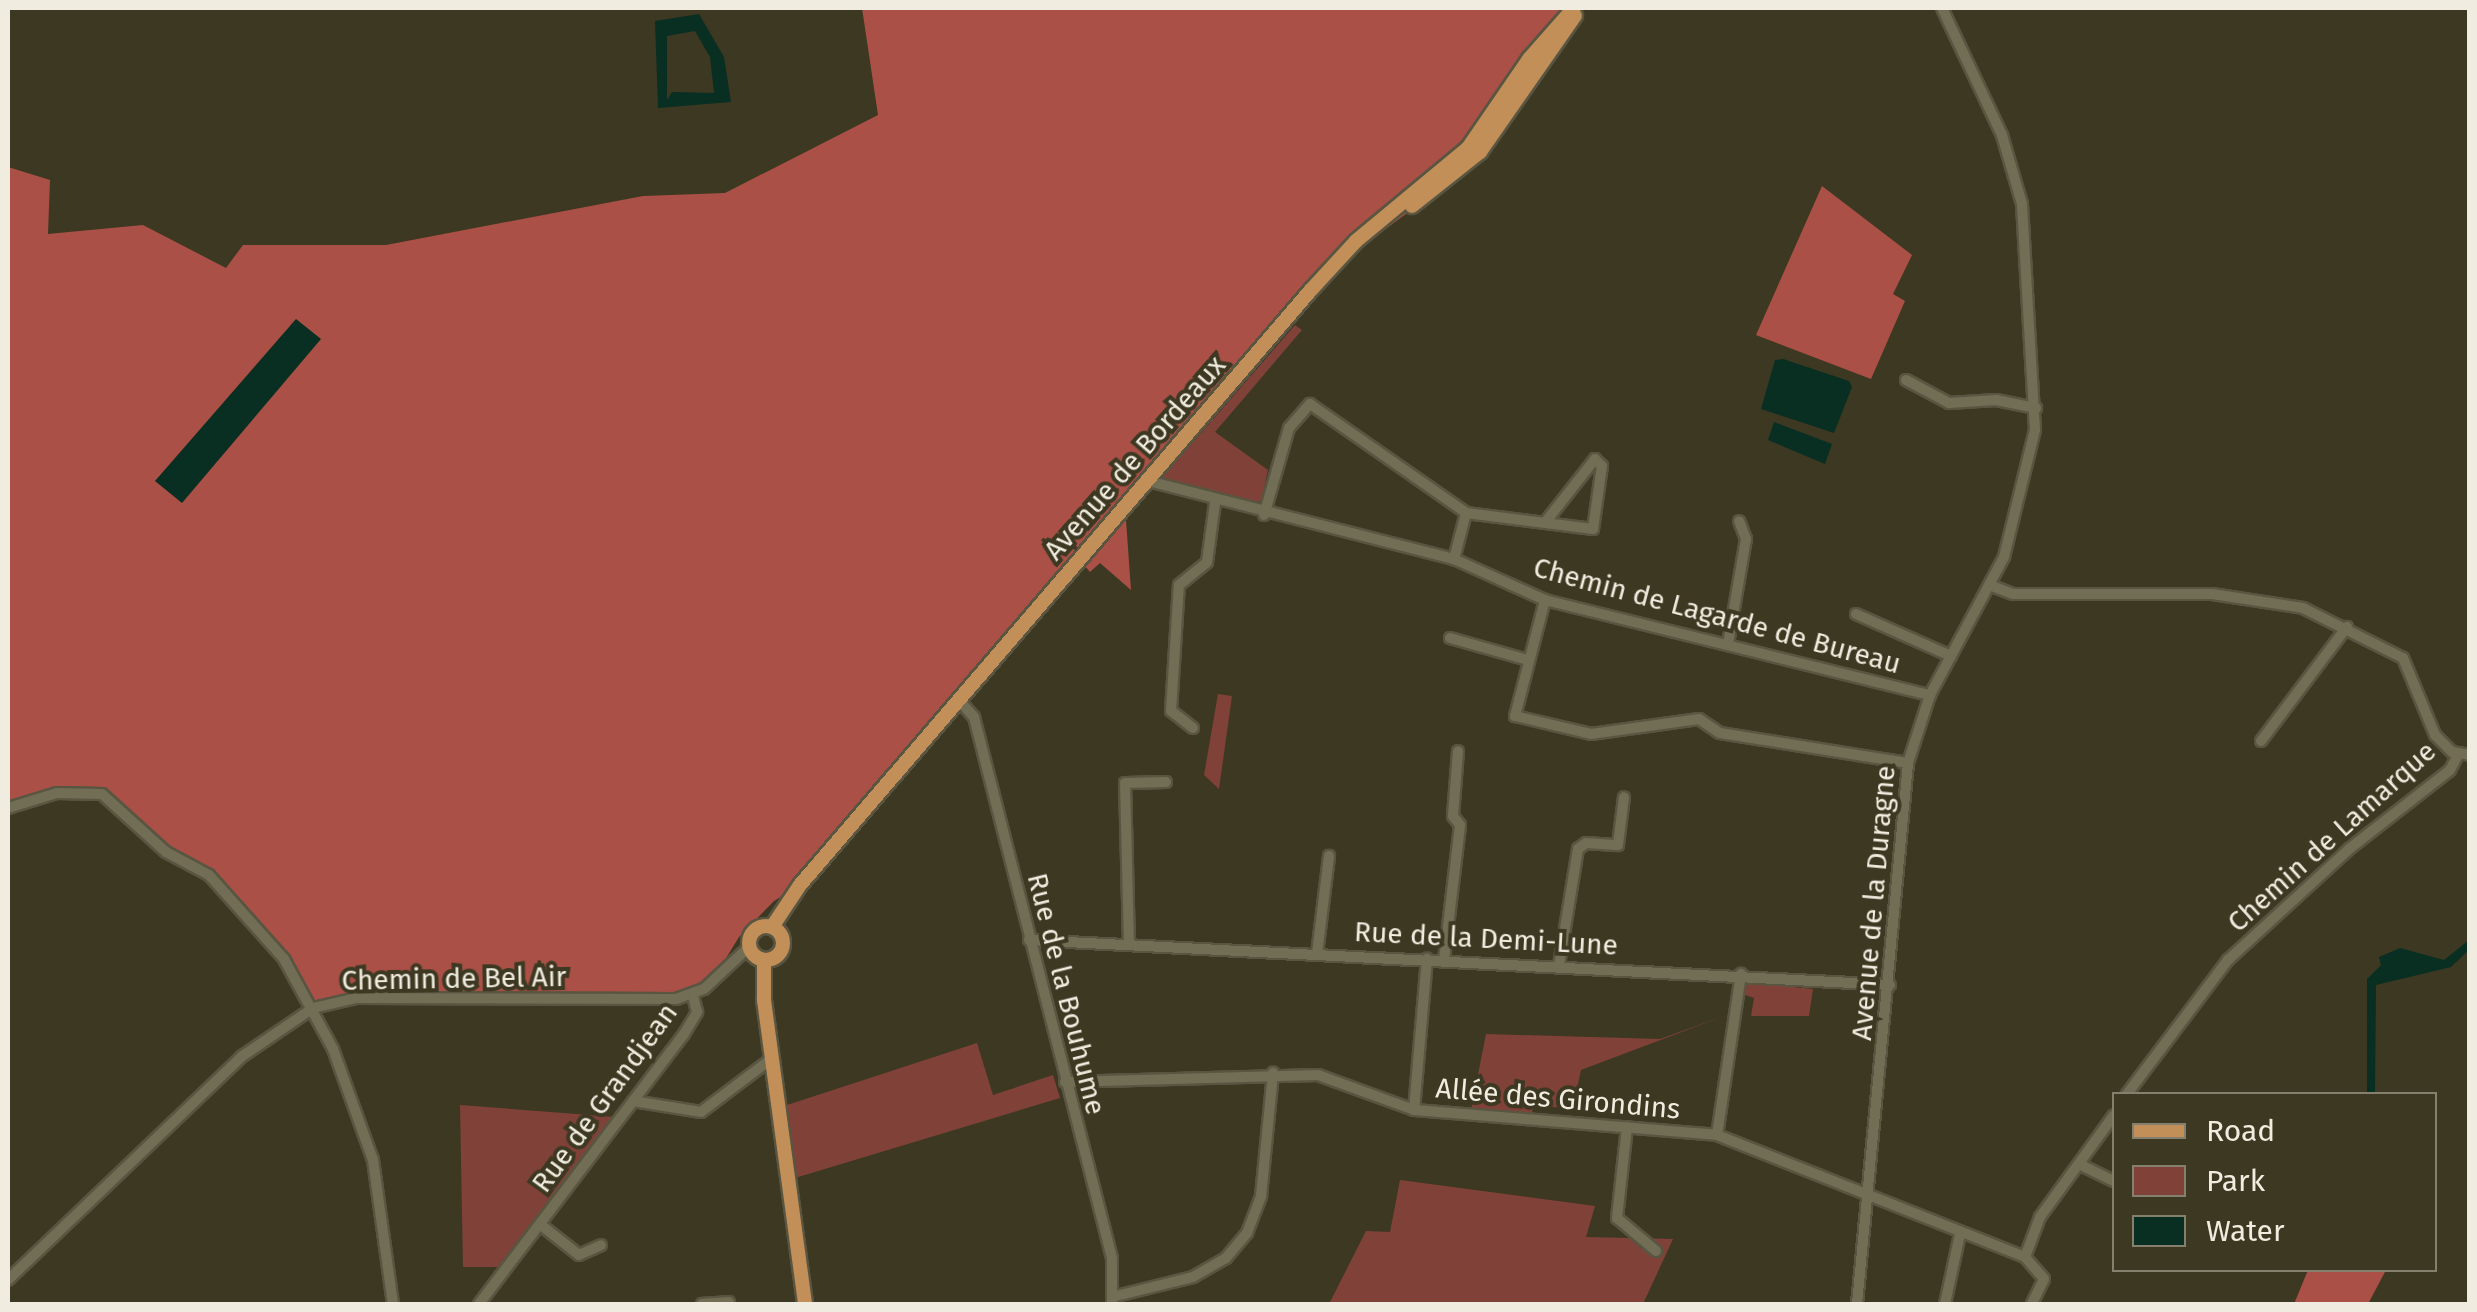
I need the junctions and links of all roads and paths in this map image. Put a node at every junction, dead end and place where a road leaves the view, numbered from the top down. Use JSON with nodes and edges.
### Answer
{"nodes":[{"id":1,"x":1577,"y":8,"type":"edge"},
{"id":2,"x":1942,"y":8,"type":"edge"},
{"id":3,"x":1337,"y":265,"type":"junction"},
{"id":4,"x":1906,"y":380,"type":"dead end"},
{"id":5,"x":2036,"y":408,"type":"junction"},
{"id":6,"x":1148,"y":482,"type":"junction"},
{"id":7,"x":1215,"y":502,"type":"junction"},
{"id":8,"x":1466,"y":514,"type":"junction"},
{"id":9,"x":1264,"y":515,"type":"junction"},
{"id":10,"x":1547,"y":520,"type":"junction"},
{"id":11,"x":1739,"y":521,"type":"dead end"},
{"id":12,"x":1454,"y":560,"type":"junction"},
{"id":13,"x":1992,"y":586,"type":"junction"},
{"id":14,"x":1545,"y":600,"type":"junction"},
{"id":15,"x":1856,"y":614,"type":"dead end"},
{"id":16,"x":2348,"y":627,"type":"junction"},
{"id":17,"x":1450,"y":638,"type":"dead end"},
{"id":18,"x":1728,"y":644,"type":"junction"},
{"id":19,"x":1951,"y":656,"type":"junction"},
{"id":20,"x":1528,"y":660,"type":"junction"},
{"id":21,"x":1930,"y":695,"type":"junction"},
{"id":22,"x":959,"y":700,"type":"junction"},
{"id":23,"x":1193,"y":728,"type":"dead end"},
{"id":24,"x":2260,"y":742,"type":"dead end"},
{"id":25,"x":1458,"y":751,"type":"dead end"},
{"id":26,"x":2464,"y":755,"type":"edge"},
{"id":27,"x":1908,"y":763,"type":"junction"},
{"id":28,"x":1166,"y":782,"type":"dead end"},
{"id":29,"x":1624,"y":797,"type":"dead end"},
{"id":30,"x":8,"y":808,"type":"edge"},
{"id":31,"x":1329,"y":856,"type":"dead end"},
{"id":32,"x":772,"y":928,"type":"junction"},
{"id":33,"x":1029,"y":940,"type":"junction"},
{"id":34,"x":1129,"y":945,"type":"junction"},
{"id":35,"x":749,"y":947,"type":"junction"},
{"id":36,"x":1317,"y":954,"type":"junction"},
{"id":37,"x":1427,"y":959,"type":"junction"},
{"id":38,"x":764,"y":960,"type":"junction"},
{"id":39,"x":1444,"y":960,"type":"junction"},
{"id":40,"x":1559,"y":965,"type":"junction"},
{"id":41,"x":1741,"y":974,"type":"junction"},
{"id":42,"x":1890,"y":985,"type":"junction"},
{"id":43,"x":693,"y":996,"type":"junction"},
{"id":44,"x":313,"y":1008,"type":"junction"},
{"id":45,"x":771,"y":1059,"type":"junction"},
{"id":46,"x":1273,"y":1073,"type":"junction"},
{"id":47,"x":1064,"y":1082,"type":"junction"},
{"id":48,"x":2129,"y":1092,"type":"edge"},
{"id":49,"x":633,"y":1101,"type":"junction"},
{"id":50,"x":1414,"y":1110,"type":"junction"},
{"id":51,"x":2112,"y":1117,"type":"edge"},
{"id":52,"x":1627,"y":1127,"type":"junction"},
{"id":53,"x":1717,"y":1134,"type":"junction"},
{"id":54,"x":2083,"y":1166,"type":"junction"},
{"id":55,"x":2112,"y":1181,"type":"edge"},
{"id":56,"x":1864,"y":1192,"type":"junction"},
{"id":57,"x":541,"y":1225,"type":"junction"},
{"id":58,"x":1960,"y":1234,"type":"junction"},
{"id":59,"x":600,"y":1245,"type":"dead end"},
{"id":60,"x":1656,"y":1251,"type":"dead end"},
{"id":61,"x":2025,"y":1257,"type":"junction"},
{"id":62,"x":8,"y":1280,"type":"edge"},
{"id":63,"x":1112,"y":1301,"type":"edge"},
{"id":64,"x":728,"y":1302,"type":"dead end"},
{"id":65,"x":393,"y":1304,"type":"edge"},
{"id":66,"x":479,"y":1304,"type":"edge"},
{"id":67,"x":702,"y":1304,"type":"edge"},
{"id":68,"x":805,"y":1304,"type":"edge"},
{"id":69,"x":1858,"y":1304,"type":"edge"},
{"id":70,"x":1945,"y":1304,"type":"edge"},
{"id":71,"x":2032,"y":1304,"type":"edge"}],
"edges":[{"from":1,"to":3,"type":"main road","name":"Avenue de Bordeaux"},
{"from":1,"to":3,"type":"main road"},
{"from":2,"to":5,"type":"street","name":"Avenue de la Duragne"},
{"from":3,"to":6,"type":"main road","name":"Avenue de Bordeaux"},
{"from":4,"to":5,"type":"street"},
{"from":5,"to":13,"type":"street","name":"Avenue de la Duragne"},
{"from":6,"to":7,"type":"street","name":"Chemin de Lagarde de Bureau"},
{"from":6,"to":22,"type":"main road","name":"Avenue de Bordeaux"},
{"from":7,"to":9,"type":"street","name":"Chemin de Lagarde de Bureau"},
{"from":7,"to":23,"type":"street"},
{"from":8,"to":9,"type":"street"},
{"from":8,"to":10,"type":"street"},
{"from":8,"to":12,"type":"street"},
{"from":9,"to":12,"type":"street","name":"Chemin de Lagarde de Bureau"},
{"from":10,"to":10,"type":"street"},
{"from":11,"to":18,"type":"street"},
{"from":12,"to":14,"type":"street","name":"Chemin de Lagarde de Bureau"},
{"from":13,"to":16,"type":"street"},
{"from":13,"to":19,"type":"street","name":"Avenue de la Duragne"},
{"from":14,"to":18,"type":"street","name":"Chemin de Lagarde de Bureau"},
{"from":14,"to":20,"type":"street"},
{"from":15,"to":19,"type":"street"},
{"from":16,"to":24,"type":"street"},
{"from":16,"to":26,"type":"street"},
{"from":17,"to":20,"type":"street"},
{"from":18,"to":21,"type":"street","name":"Chemin de Lagarde de Bureau"},
{"from":19,"to":21,"type":"street","name":"Avenue de la Duragne"},
{"from":20,"to":27,"type":"street"},
{"from":21,"to":27,"type":"street","name":"Avenue de la Duragne"},
{"from":22,"to":32,"type":"main road","name":"Avenue de Bordeaux"},
{"from":22,"to":33,"type":"street","name":"Rue de la Bouhume"},
{"from":25,"to":39,"type":"street"},
{"from":26,"to":48,"type":"street","name":"Chemin de Lamarque"},
{"from":27,"to":42,"type":"street","name":"Avenue de la Duragne"},
{"from":28,"to":34,"type":"street"},
{"from":29,"to":40,"type":"street"},
{"from":30,"to":44,"type":"street"},
{"from":31,"to":36,"type":"street"},
{"from":32,"to":35,"type":"main road"},
{"from":32,"to":38,"type":"main road"},
{"from":33,"to":34,"type":"street","name":"Rue de la Demi-Lune"},
{"from":33,"to":47,"type":"street","name":"Rue de la Bouhume"},
{"from":34,"to":36,"type":"street","name":"Rue de la Demi-Lune"},
{"from":35,"to":38,"type":"main road"},
{"from":35,"to":43,"type":"street"},
{"from":36,"to":37,"type":"street","name":"Rue de la Demi-Lune"},
{"from":37,"to":39,"type":"street","name":"Rue de la Demi-Lune"},
{"from":37,"to":50,"type":"street"},
{"from":38,"to":45,"type":"main road"},
{"from":39,"to":40,"type":"street","name":"Rue de la Demi-Lune"},
{"from":40,"to":41,"type":"street","name":"Rue de la Demi-Lune"},
{"from":41,"to":42,"type":"street","name":"Rue de la Demi-Lune"},
{"from":41,"to":53,"type":"street"},
{"from":42,"to":56,"type":"street","name":"Avenue de la Duragne"},
{"from":43,"to":44,"type":"street","name":"Chemin de Bel Air"},
{"from":43,"to":49,"type":"street","name":"Rue de Grandjean"},
{"from":44,"to":62,"type":"street","name":"Chemin de Bel Air"},
{"from":44,"to":65,"type":"street"},
{"from":45,"to":49,"type":"street"},
{"from":45,"to":68,"type":"main road"},
{"from":46,"to":47,"type":"street","name":"Allée des Girondins"},
{"from":46,"to":50,"type":"street","name":"Allée des Girondins"},
{"from":46,"to":63,"type":"street"},
{"from":47,"to":63,"type":"street","name":"Rue de la Bouhume"},
{"from":49,"to":57,"type":"street","name":"Rue de Grandjean"},
{"from":50,"to":52,"type":"street","name":"Allée des Girondins"},
{"from":51,"to":54,"type":"street"},
{"from":52,"to":53,"type":"street","name":"Allée des Girondins"},
{"from":52,"to":60,"type":"street"},
{"from":53,"to":56,"type":"street","name":"Allée des Girondins"},
{"from":54,"to":55,"type":"street"},
{"from":54,"to":61,"type":"street"},
{"from":56,"to":58,"type":"street"},
{"from":56,"to":69,"type":"street","name":"Avenue de la Duragne"},
{"from":57,"to":59,"type":"street","name":"Rue de Grandjean"},
{"from":57,"to":66,"type":"street","name":"Rue de Grandjean"},
{"from":58,"to":61,"type":"street"},
{"from":58,"to":70,"type":"street"},
{"from":61,"to":71,"type":"street"},
{"from":64,"to":67,"type":"street"}]}
